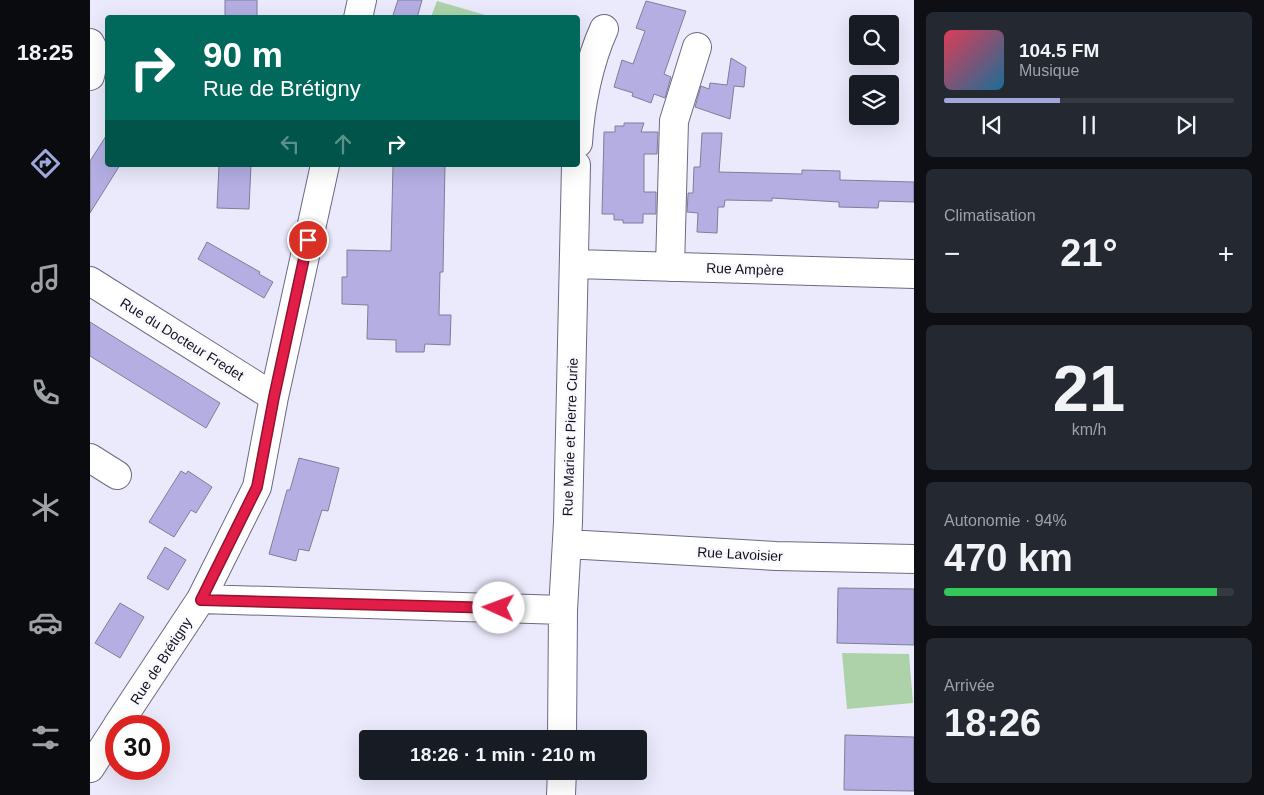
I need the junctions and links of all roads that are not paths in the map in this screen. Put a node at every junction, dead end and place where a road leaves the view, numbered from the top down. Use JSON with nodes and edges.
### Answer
{"nodes":[{"id":1,"x":362,"y":0,"type":"edge"},
{"id":2,"x":359,"y":15,"type":"edge"},
{"id":3,"x":604,"y":29,"type":"dead end"},
{"id":4,"x":90,"y":43,"type":"edge"},
{"id":5,"x":697,"y":47,"type":"dead end"},
{"id":6,"x":90,"y":76,"type":"edge"},
{"id":7,"x":580,"y":130,"type":"edge"},
{"id":8,"x":325,"y":167,"type":"edge"},
{"id":9,"x":576,"y":167,"type":"edge"},
{"id":10,"x":575,"y":264,"type":"junction"},
{"id":11,"x":670,"y":267,"type":"junction"},
{"id":12,"x":914,"y":274,"type":"edge"},
{"id":13,"x":90,"y":281,"type":"edge"},
{"id":14,"x":274,"y":397,"type":"junction"},
{"id":15,"x":90,"y":458,"type":"edge"},
{"id":16,"x":117,"y":475,"type":"dead end"},
{"id":17,"x":567,"y":544,"type":"junction"},
{"id":18,"x":776,"y":556,"type":"junction"},
{"id":19,"x":914,"y":559,"type":"edge"},
{"id":20,"x":914,"y":574,"type":"edge"},
{"id":21,"x":201,"y":600,"type":"junction"},
{"id":22,"x":563,"y":610,"type":"junction"},
{"id":23,"x":125,"y":715,"type":"edge"},
{"id":24,"x":562,"y":730,"type":"edge"},
{"id":25,"x":105,"y":745,"type":"edge"},
{"id":26,"x":90,"y":768,"type":"edge"},
{"id":27,"x":562,"y":780,"type":"edge"},
{"id":28,"x":561,"y":795,"type":"edge"}],
"edges":[{"from":1,"to":2,"type":"street"},
{"from":3,"to":7,"type":"street"},
{"from":4,"to":6,"type":"street"},
{"from":5,"to":11,"type":"street"},
{"from":8,"to":14,"type":"street","name":"Rue de Brétigny"},
{"from":9,"to":10,"type":"street","name":"Rue Marie et Pierre Curie"},
{"from":10,"to":11,"type":"street","name":"Rue Ampère"},
{"from":10,"to":17,"type":"street","name":"Rue Marie et Pierre Curie"},
{"from":11,"to":12,"type":"street","name":"Rue Ampère"},
{"from":13,"to":14,"type":"street","name":"Rue du Docteur Fredet"},
{"from":14,"to":21,"type":"street","name":"Rue de Brétigny"},
{"from":15,"to":16,"type":"street"},
{"from":17,"to":18,"type":"street","name":"Rue Lavoisier"},
{"from":17,"to":22,"type":"street","name":"Rue Marie et Pierre Curie"},
{"from":18,"to":19,"type":"street","name":"Rue Lavoisier"},
{"from":18,"to":20,"type":"street"},
{"from":21,"to":22,"type":"street"},
{"from":21,"to":23,"type":"street","name":"Rue de Brétigny"},
{"from":22,"to":24,"type":"street","name":"Rue Marie et Pierre Curie"},
{"from":25,"to":26,"type":"street","name":"Rue de Brétigny"},
{"from":27,"to":28,"type":"street"}]}
